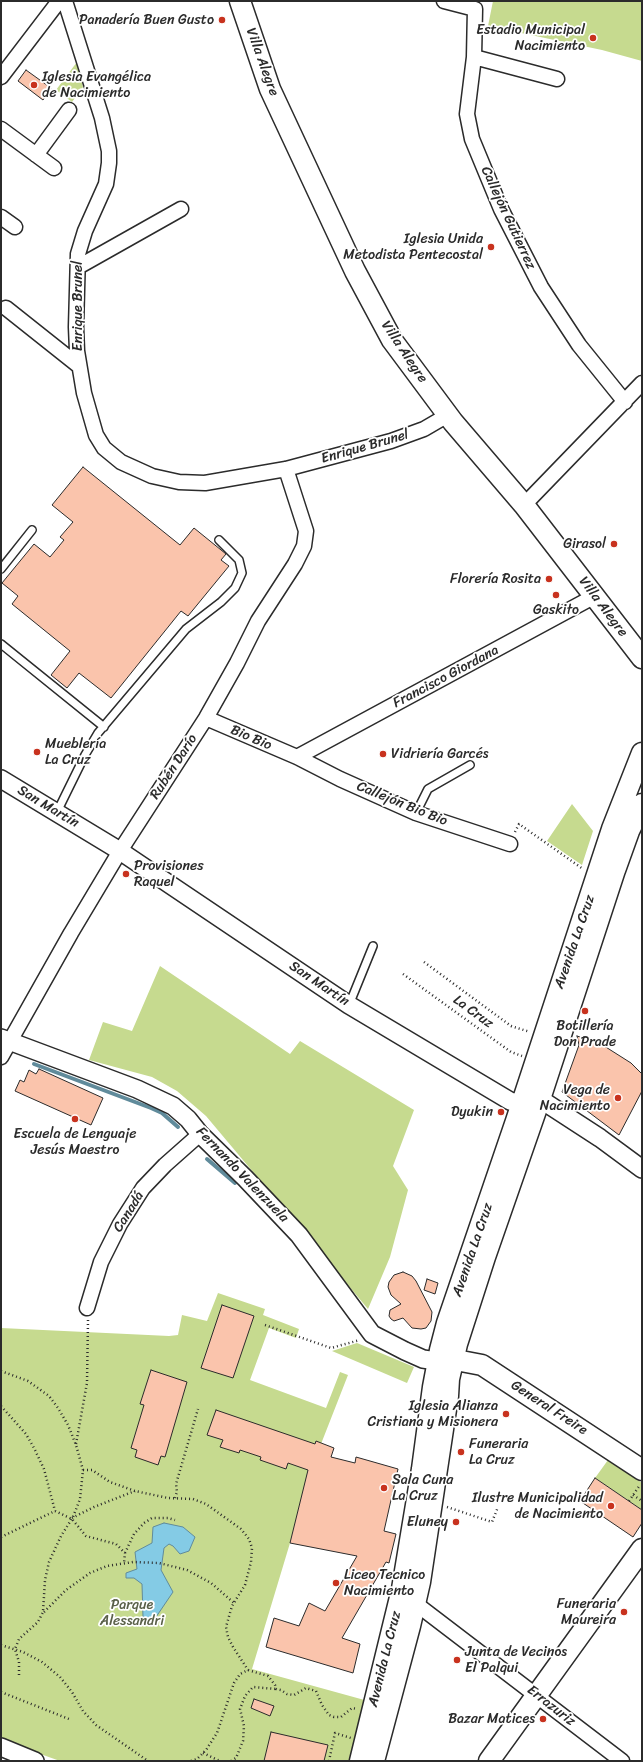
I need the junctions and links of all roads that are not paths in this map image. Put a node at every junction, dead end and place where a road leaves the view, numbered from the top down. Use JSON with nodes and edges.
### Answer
{"nodes":[{"id":1,"x":59,"y":1,"type":"edge"},
{"id":2,"x":65,"y":1,"type":"edge"},
{"id":3,"x":240,"y":1,"type":"edge"},
{"id":4,"x":444,"y":1,"type":"edge"},
{"id":5,"x":474,"y":57,"type":"junction"},
{"id":6,"x":4,"y":68,"type":"edge"},
{"id":7,"x":557,"y":79,"type":"dead end"},
{"id":8,"x":69,"y":110,"type":"dead end"},
{"id":9,"x":1,"y":129,"type":"edge"},
{"id":10,"x":36,"y":155,"type":"junction"},
{"id":11,"x":54,"y":168,"type":"dead end"},
{"id":12,"x":181,"y":209,"type":"dead end"},
{"id":13,"x":1,"y":217,"type":"edge"},
{"id":14,"x":15,"y":227,"type":"dead end"},
{"id":15,"x":78,"y":267,"type":"junction"},
{"id":16,"x":6,"y":308,"type":"dead end"},
{"id":17,"x":79,"y":366,"type":"junction"},
{"id":18,"x":642,"y":383,"type":"edge"},
{"id":19,"x":624,"y":402,"type":"junction"},
{"id":20,"x":448,"y":415,"type":"junction"},
{"id":21,"x":286,"y":469,"type":"junction"},
{"id":22,"x":524,"y":505,"type":"junction"},
{"id":23,"x":32,"y":530,"type":"dead end"},
{"id":24,"x":219,"y":540,"type":"dead end"},
{"id":25,"x":1,"y":569,"type":"edge"},
{"id":26,"x":595,"y":596,"type":"junction"},
{"id":27,"x":1,"y":644,"type":"edge"},
{"id":28,"x":642,"y":658,"type":"edge"},
{"id":29,"x":206,"y":718,"type":"junction"},
{"id":30,"x":104,"y":727,"type":"junction"},
{"id":31,"x":297,"y":757,"type":"junction"},
{"id":32,"x":641,"y":757,"type":"edge"},
{"id":33,"x":470,"y":765,"type":"dead end"},
{"id":34,"x":1,"y":779,"type":"edge"},
{"id":35,"x":642,"y":804,"type":"edge"},
{"id":36,"x":57,"y":812,"type":"junction"},
{"id":37,"x":416,"y":813,"type":"junction"},
{"id":38,"x":510,"y":844,"type":"road end"},
{"id":39,"x":120,"y":851,"type":"junction"},
{"id":40,"x":373,"y":946,"type":"dead end"},
{"id":41,"x":349,"y":1005,"type":"junction"},
{"id":42,"x":5,"y":1040,"type":"edge"},
{"id":43,"x":1,"y":1057,"type":"edge"},
{"id":44,"x":531,"y":1101,"type":"junction"},
{"id":45,"x":200,"y":1134,"type":"junction"},
{"id":46,"x":642,"y":1170,"type":"edge"},
{"id":47,"x":87,"y":1308,"type":"road end"},
{"id":48,"x":444,"y":1362,"type":"junction"},
{"id":49,"x":642,"y":1470,"type":"edge"},
{"id":50,"x":642,"y":1549,"type":"edge"},
{"id":51,"x":407,"y":1601,"type":"junction"},
{"id":52,"x":536,"y":1695,"type":"junction"},
{"id":53,"x":1,"y":1747,"type":"edge"},
{"id":54,"x":35,"y":1761,"type":"edge"},
{"id":55,"x":360,"y":1761,"type":"edge"},
{"id":56,"x":374,"y":1761,"type":"edge"},
{"id":57,"x":488,"y":1761,"type":"edge"},
{"id":58,"x":622,"y":1761,"type":"edge"}],
"edges":[{"from":1,"to":6,"type":"street"},
{"from":2,"to":15,"type":"street","name":"Enrique Brunel"},
{"from":3,"to":20,"type":"main road","name":"Villa Alegre"},
{"from":4,"to":5,"type":"street","name":"Callejón Gutierrez"},
{"from":5,"to":7,"type":"street"},
{"from":5,"to":19,"type":"street","name":"Callejón Gutierrez"},
{"from":8,"to":10,"type":"street"},
{"from":9,"to":10,"type":"street"},
{"from":10,"to":11,"type":"street"},
{"from":12,"to":15,"type":"street"},
{"from":13,"to":14,"type":"street"},
{"from":15,"to":17,"type":"street","name":"Enrique Brunel"},
{"from":16,"to":17,"type":"street"},
{"from":17,"to":21,"type":"street","name":"Enrique Brunel"},
{"from":18,"to":19,"type":"street"},
{"from":19,"to":22,"type":"street"},
{"from":20,"to":21,"type":"street","name":"Enrique Brunel"},
{"from":20,"to":22,"type":"main road","name":"Villa Alegre"},
{"from":21,"to":29,"type":"street","name":"Rubén Darío"},
{"from":22,"to":26,"type":"main road","name":"Villa Alegre"},
{"from":23,"to":25,"type":"lane"},
{"from":24,"to":30,"type":"lane"},
{"from":26,"to":28,"type":"main road","name":"Villa Alegre"},
{"from":26,"to":31,"type":"street","name":"Francisco Giordana"},
{"from":27,"to":30,"type":"lane"},
{"from":29,"to":31,"type":"street","name":"Bio Bio"},
{"from":29,"to":39,"type":"street","name":"Rubén Darío"},
{"from":30,"to":36,"type":"lane"},
{"from":31,"to":37,"type":"street","name":"Callejón Bio Bio"},
{"from":32,"to":44,"type":"main road","name":"Avenida La Cruz"},
{"from":33,"to":37,"type":"lane"},
{"from":34,"to":36,"type":"street","name":"San Martín"},
{"from":35,"to":44,"type":"main road","name":"Avenida La Cruz"},
{"from":36,"to":39,"type":"street","name":"San Martín"},
{"from":37,"to":38,"type":"street","name":"Callejón Bio Bio"},
{"from":39,"to":41,"type":"street","name":"San Martín"},
{"from":39,"to":42,"type":"street","name":"Rubén Darío"},
{"from":40,"to":41,"type":"lane"},
{"from":41,"to":44,"type":"street","name":"San Martín"},
{"from":42,"to":43,"type":"street","name":"Rubén Darío"},
{"from":42,"to":45,"type":"street","name":"Fernando Valenzuela"},
{"from":44,"to":46,"type":"street","name":"San Martín"},
{"from":44,"to":48,"type":"main road","name":"Avenida La Cruz"},
{"from":45,"to":47,"type":"street","name":"Canadá"},
{"from":45,"to":48,"type":"street","name":"Fernando Valenzuela"},
{"from":48,"to":49,"type":"main road","name":"General Freire"},
{"from":48,"to":51,"type":"main road","name":"Avenida La Cruz"},
{"from":48,"to":51,"type":"main road","name":"Avenida La Cruz"},
{"from":50,"to":52,"type":"main road"},
{"from":51,"to":52,"type":"street","name":"Errazuriz"},
{"from":51,"to":55,"type":"main road","name":"Avenida La Cruz"},
{"from":51,"to":56,"type":"main road","name":"Avenida La Cruz"},
{"from":52,"to":57,"type":"main road"},
{"from":52,"to":58,"type":"street","name":"Errazuriz"},
{"from":53,"to":54,"type":"street"}]}
